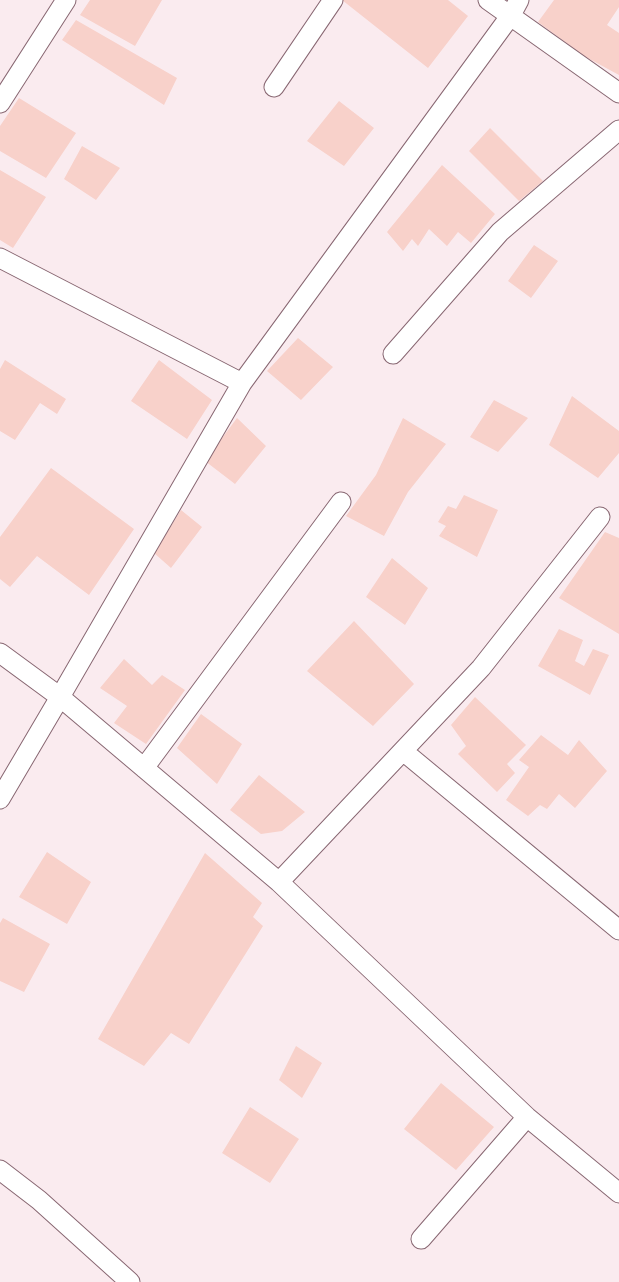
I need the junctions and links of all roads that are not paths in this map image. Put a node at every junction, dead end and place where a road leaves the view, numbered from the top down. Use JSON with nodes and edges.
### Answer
{"nodes":[{"id":1,"x":66,"y":0,"type":"edge"},
{"id":2,"x":333,"y":0,"type":"edge"},
{"id":3,"x":488,"y":0,"type":"edge"},
{"id":4,"x":515,"y":8,"type":"edge"},
{"id":5,"x":274,"y":87,"type":"dead end"},
{"id":6,"x":619,"y":92,"type":"edge"},
{"id":7,"x":0,"y":103,"type":"edge"},
{"id":8,"x":619,"y":130,"type":"edge"},
{"id":9,"x":0,"y":258,"type":"edge"},
{"id":10,"x":393,"y":354,"type":"dead end"},
{"id":11,"x":242,"y":383,"type":"junction"},
{"id":12,"x":341,"y":502,"type":"dead end"},
{"id":13,"x":600,"y":517,"type":"dead end"},
{"id":14,"x":0,"y":653,"type":"edge"},
{"id":15,"x":60,"y":697,"type":"junction"},
{"id":16,"x":403,"y":751,"type":"junction"},
{"id":17,"x":144,"y":768,"type":"junction"},
{"id":18,"x":0,"y":799,"type":"edge"},
{"id":19,"x":279,"y":882,"type":"junction"},
{"id":20,"x":619,"y":930,"type":"edge"},
{"id":21,"x":527,"y":1117,"type":"junction"},
{"id":22,"x":0,"y":1170,"type":"edge"},
{"id":23,"x":619,"y":1193,"type":"edge"},
{"id":24,"x":421,"y":1238,"type":"dead end"},
{"id":25,"x":130,"y":1282,"type":"edge"}],
"edges":[{"from":1,"to":7,"type":"street"},
{"from":2,"to":5,"type":"street"},
{"from":3,"to":4,"type":"street"},
{"from":4,"to":6,"type":"street"},
{"from":4,"to":11,"type":"street"},
{"from":8,"to":10,"type":"street"},
{"from":9,"to":11,"type":"street"},
{"from":11,"to":15,"type":"street"},
{"from":12,"to":17,"type":"street"},
{"from":13,"to":16,"type":"street"},
{"from":14,"to":15,"type":"street"},
{"from":15,"to":17,"type":"street"},
{"from":15,"to":18,"type":"street"},
{"from":16,"to":19,"type":"street"},
{"from":16,"to":20,"type":"street"},
{"from":17,"to":19,"type":"street"},
{"from":19,"to":21,"type":"street"},
{"from":21,"to":23,"type":"street"},
{"from":21,"to":24,"type":"street"},
{"from":22,"to":25,"type":"street"}]}
